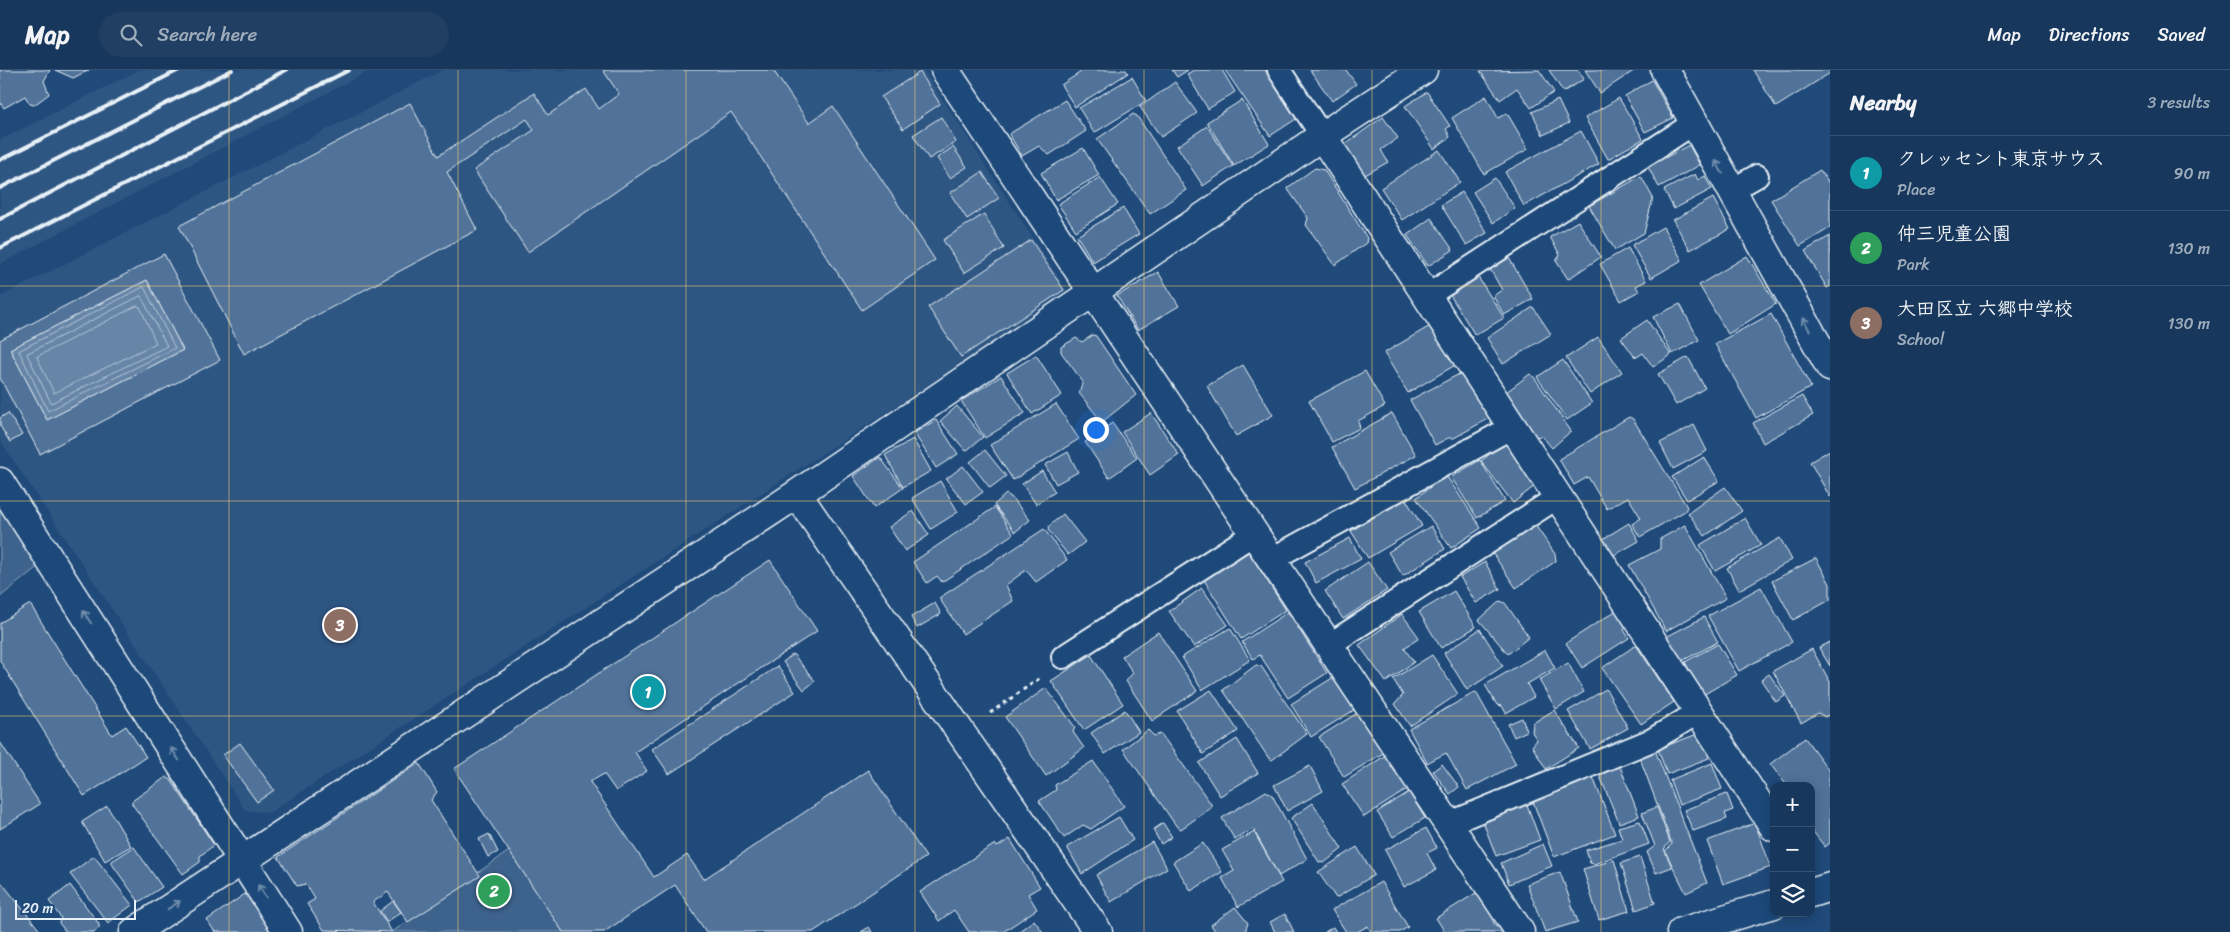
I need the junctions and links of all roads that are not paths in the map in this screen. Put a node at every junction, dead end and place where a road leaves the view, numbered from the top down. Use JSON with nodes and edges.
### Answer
{"nodes":[{"id":1,"x":945,"y":70,"type":"edge"},
{"id":2,"x":1279,"y":70,"type":"edge"},
{"id":3,"x":1423,"y":70,"type":"edge"},
{"id":4,"x":1665,"y":70,"type":"edge"},
{"id":5,"x":1694,"y":123,"type":"junction"},
{"id":6,"x":1322,"y":136,"type":"junction"},
{"id":7,"x":1757,"y":176,"type":"dead end"},
{"id":8,"x":1732,"y":190,"type":"junction"},
{"id":9,"x":1094,"y":292,"type":"junction"},
{"id":10,"x":1427,"y":296,"type":"junction"},
{"id":11,"x":1830,"y":367,"type":"edge"},
{"id":12,"x":1512,"y":427,"type":"junction"},
{"id":13,"x":0,"y":482,"type":"edge"},
{"id":14,"x":797,"y":494,"type":"junction"},
{"id":15,"x":1558,"y":497,"type":"junction"},
{"id":16,"x":1255,"y":534,"type":"junction"},
{"id":17,"x":1272,"y":559,"type":"junction"},
{"id":18,"x":1329,"y":645,"type":"junction"},
{"id":19,"x":1063,"y":657,"type":"road end"},
{"id":20,"x":1699,"y":712,"type":"junction"},
{"id":21,"x":1770,"y":821,"type":"edge"},
{"id":22,"x":1448,"y":824,"type":"junction"},
{"id":23,"x":243,"y":859,"type":"junction"},
{"id":24,"x":1770,"y":905,"type":"edge"},
{"id":25,"x":134,"y":932,"type":"edge"},
{"id":26,"x":288,"y":932,"type":"edge"},
{"id":27,"x":1098,"y":932,"type":"edge"},
{"id":28,"x":1520,"y":932,"type":"edge"},
{"id":29,"x":1682,"y":932,"type":"edge"}],
"edges":[{"from":1,"to":9,"type":"street"},
{"from":2,"to":6,"type":"lane"},
{"from":3,"to":6,"type":"street"},
{"from":4,"to":5,"type":"street"},
{"from":8,"to":5,"type":"street","one_way":true},
{"from":5,"to":10,"type":"lane"},
{"from":6,"to":9,"type":"street"},
{"from":6,"to":10,"type":"street"},
{"from":7,"to":8,"type":"lane"},
{"from":11,"to":8,"type":"street","one_way":true},
{"from":9,"to":14,"type":"street"},
{"from":9,"to":16,"type":"street"},
{"from":10,"to":12,"type":"street"},
{"from":12,"to":15,"type":"street"},
{"from":12,"to":17,"type":"lane"},
{"from":23,"to":13,"type":"street","one_way":true},
{"from":14,"to":23,"type":"street"},
{"from":14,"to":27,"type":"street"},
{"from":15,"to":18,"type":"lane"},
{"from":15,"to":20,"type":"street"},
{"from":16,"to":17,"type":"street"},
{"from":16,"to":19,"type":"lane"},
{"from":17,"to":18,"type":"street"},
{"from":18,"to":22,"type":"street"},
{"from":20,"to":21,"type":"street"},
{"from":20,"to":22,"type":"lane"},
{"from":22,"to":28,"type":"street"},
{"from":25,"to":23,"type":"street","one_way":true},
{"from":26,"to":23,"type":"street","one_way":true},
{"from":24,"to":29,"type":"street"}]}
